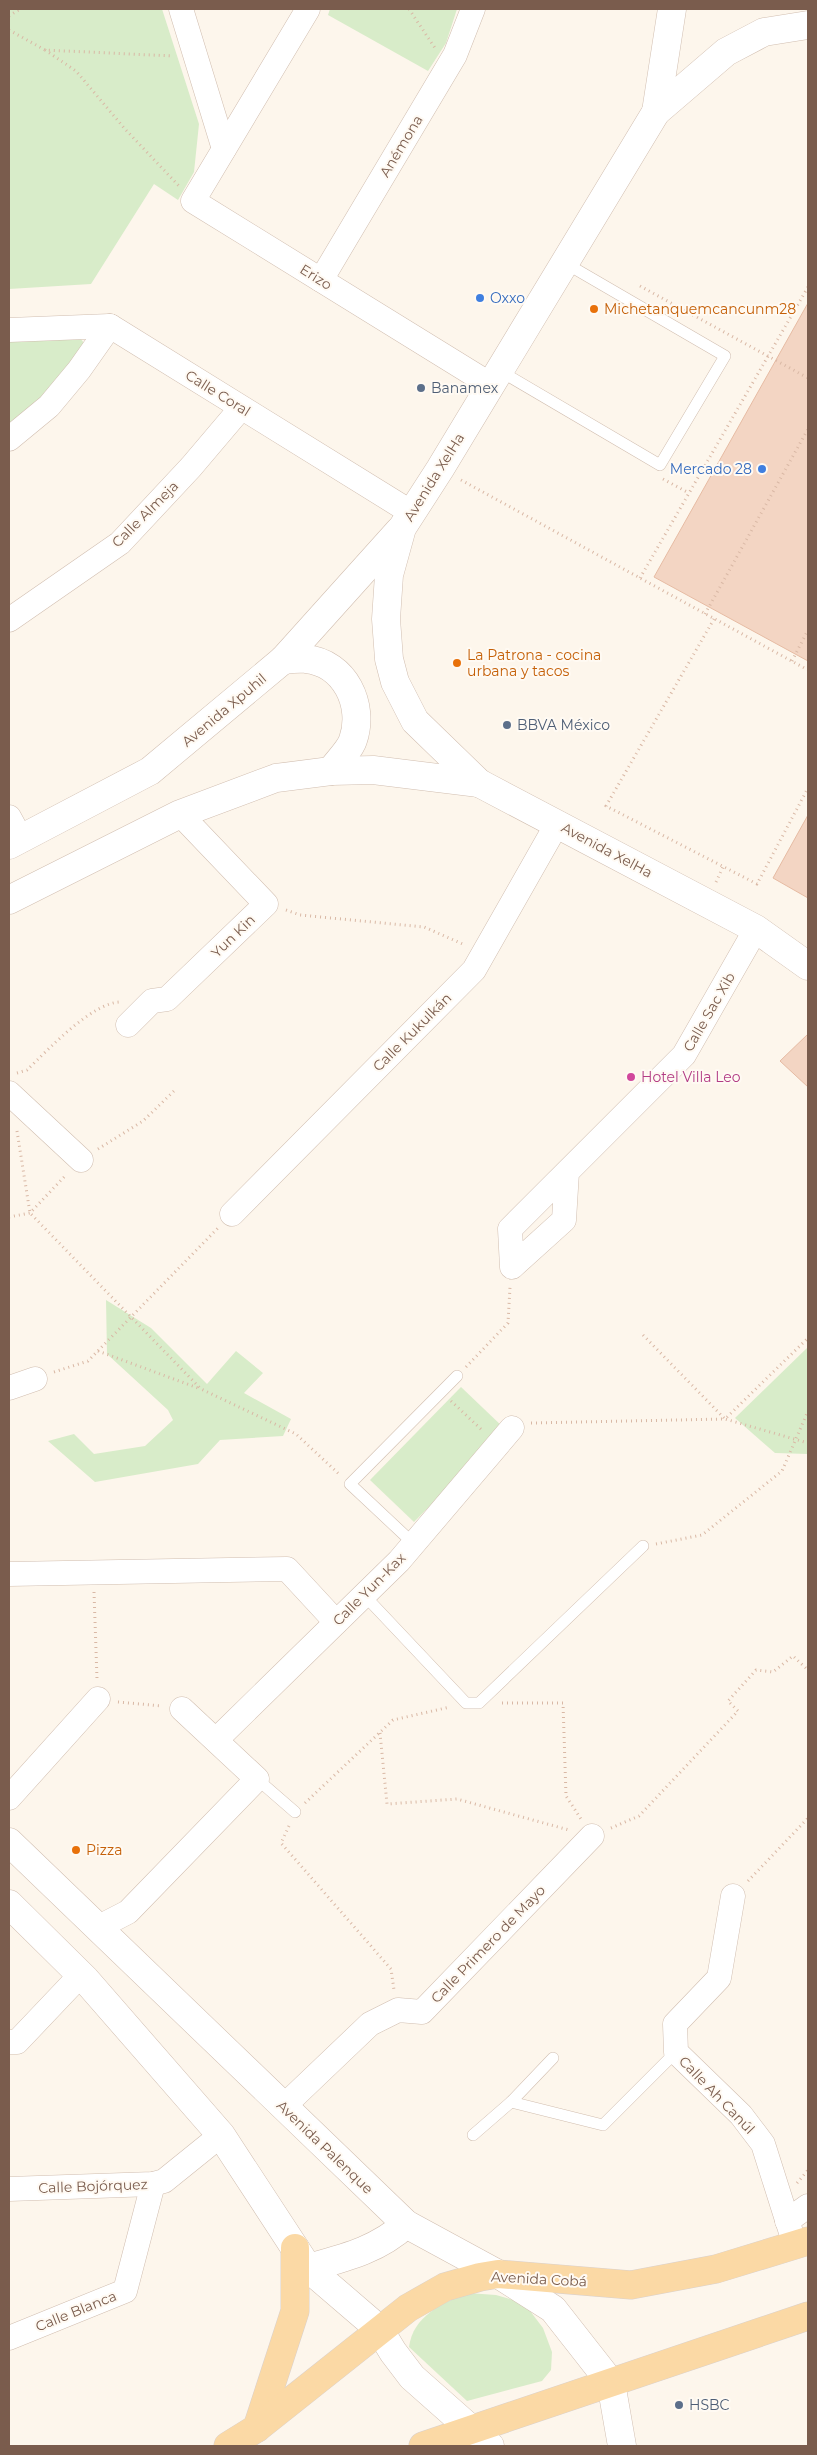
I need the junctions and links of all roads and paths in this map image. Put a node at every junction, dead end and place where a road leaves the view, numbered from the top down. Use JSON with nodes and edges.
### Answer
{"nodes":[{"id":1,"x":20,"y":9,"type":"edge"},
{"id":2,"x":181,"y":9,"type":"edge"},
{"id":3,"x":308,"y":9,"type":"edge"},
{"id":4,"x":409,"y":9,"type":"edge"},
{"id":5,"x":473,"y":9,"type":"edge"},
{"id":6,"x":672,"y":9,"type":"edge"},
{"id":7,"x":9,"y":16,"type":"edge"},
{"id":8,"x":808,"y":25,"type":"edge"},
{"id":9,"x":9,"y":30,"type":"edge"},
{"id":10,"x":44,"y":50,"type":"junction"},
{"id":11,"x":196,"y":57,"type":"junction"},
{"id":12,"x":447,"y":68,"type":"junction"},
{"id":13,"x":656,"y":112,"type":"junction"},
{"id":14,"x":224,"y":149,"type":"junction"},
{"id":15,"x":193,"y":202,"type":"junction"},
{"id":16,"x":565,"y":262,"type":"junction"},
{"id":17,"x":321,"y":280,"type":"junction"},
{"id":18,"x":632,"y":282,"type":"dead end"},
{"id":19,"x":808,"y":287,"type":"edge"},
{"id":20,"x":110,"y":326,"type":"junction"},
{"id":21,"x":9,"y":330,"type":"edge"},
{"id":22,"x":768,"y":356,"type":"junction"},
{"id":23,"x":495,"y":378,"type":"junction"},
{"id":24,"x":808,"y":378,"type":"edge"},
{"id":25,"x":241,"y":408,"type":"junction"},
{"id":26,"x":808,"y":429,"type":"edge"},
{"id":27,"x":9,"y":439,"type":"edge"},
{"id":28,"x":440,"y":469,"type":"junction"},
{"id":29,"x":407,"y":521,"type":"junction"},
{"id":30,"x":640,"y":578,"type":"junction"},
{"id":31,"x":705,"y":614,"type":"junction"},
{"id":32,"x":714,"y":619,"type":"junction"},
{"id":33,"x":9,"y":620,"type":"edge"},
{"id":34,"x":808,"y":630,"type":"edge"},
{"id":35,"x":283,"y":660,"type":"junction"},
{"id":36,"x":792,"y":661,"type":"junction"},
{"id":37,"x":808,"y":670,"type":"edge"},
{"id":38,"x":331,"y":770,"type":"junction"},
{"id":39,"x":479,"y":783,"type":"junction"},
{"id":40,"x":808,"y":788,"type":"edge"},
{"id":41,"x":180,"y":814,"type":"junction"},
{"id":42,"x":558,"y":824,"type":"junction"},
{"id":43,"x":13,"y":834,"type":"edge"},
{"id":44,"x":9,"y":900,"type":"edge"},
{"id":45,"x":266,"y":904,"type":"junction"},
{"id":46,"x":756,"y":929,"type":"junction"},
{"id":47,"x":484,"y":953,"type":"junction"},
{"id":48,"x":808,"y":966,"type":"edge"},
{"id":49,"x":152,"y":1002,"type":"junction"},
{"id":50,"x":128,"y":1025,"type":"dead end"},
{"id":51,"x":10,"y":1088,"type":"edge"},
{"id":52,"x":81,"y":1160,"type":"dead end"},
{"id":53,"x":568,"y":1172,"type":"junction"},
{"id":54,"x":30,"y":1213,"type":"junction"},
{"id":55,"x":232,"y":1214,"type":"joint"},
{"id":56,"x":9,"y":1216,"type":"edge"},
{"id":57,"x":512,"y":1267,"type":"junction"},
{"id":58,"x":131,"y":1318,"type":"junction"},
{"id":59,"x":643,"y":1335,"type":"dead end"},
{"id":60,"x":808,"y":1338,"type":"edge"},
{"id":61,"x":98,"y":1351,"type":"junction"},
{"id":62,"x":457,"y":1376,"type":"joint"},
{"id":63,"x":35,"y":1379,"type":"joint"},
{"id":64,"x":9,"y":1388,"type":"edge"},
{"id":65,"x":201,"y":1389,"type":"junction"},
{"id":66,"x":441,"y":1392,"type":"junction"},
{"id":67,"x":808,"y":1411,"type":"edge"},
{"id":68,"x":725,"y":1419,"type":"junction"},
{"id":69,"x":505,"y":1437,"type":"junction"},
{"id":70,"x":796,"y":1439,"type":"junction"},
{"id":71,"x":808,"y":1443,"type":"edge"},
{"id":72,"x":350,"y":1484,"type":"junction"},
{"id":73,"x":414,"y":1544,"type":"junction"},
{"id":74,"x":643,"y":1546,"type":"joint"},
{"id":75,"x":94,"y":1571,"type":"junction"},
{"id":76,"x":9,"y":1574,"type":"edge"},
{"id":77,"x":364,"y":1596,"type":"junction"},
{"id":78,"x":336,"y":1622,"type":"junction"},
{"id":79,"x":808,"y":1670,"type":"edge"},
{"id":80,"x":98,"y":1699,"type":"junction"},
{"id":81,"x":466,"y":1703,"type":"junction"},
{"id":82,"x":479,"y":1703,"type":"junction"},
{"id":83,"x":182,"y":1709,"type":"joint"},
{"id":84,"x":380,"y":1733,"type":"junction"},
{"id":85,"x":216,"y":1740,"type":"junction"},
{"id":86,"x":257,"y":1779,"type":"junction"},
{"id":87,"x":9,"y":1798,"type":"edge"},
{"id":88,"x":295,"y":1812,"type":"junction"},
{"id":89,"x":808,"y":1818,"type":"edge"},
{"id":90,"x":592,"y":1836,"type":"junction"},
{"id":91,"x":9,"y":1842,"type":"edge"},
{"id":92,"x":733,"y":1896,"type":"joint"},
{"id":93,"x":9,"y":1904,"type":"edge"},
{"id":94,"x":98,"y":1928,"type":"junction"},
{"id":95,"x":85,"y":1979,"type":"junction"},
{"id":96,"x":398,"y":2010,"type":"junction"},
{"id":97,"x":9,"y":2042,"type":"edge"},
{"id":98,"x":676,"y":2052,"type":"junction"},
{"id":99,"x":554,"y":2058,"type":"dead end"},
{"id":100,"x":511,"y":2102,"type":"junction"},
{"id":101,"x":283,"y":2107,"type":"junction"},
{"id":102,"x":221,"y":2135,"type":"junction"},
{"id":103,"x":473,"y":2135,"type":"dead end"},
{"id":104,"x":153,"y":2184,"type":"junction"},
{"id":105,"x":9,"y":2189,"type":"edge"},
{"id":106,"x":808,"y":2206,"type":"edge"},
{"id":107,"x":406,"y":2224,"type":"junction"},
{"id":108,"x":797,"y":2236,"type":"edge"},
{"id":109,"x":302,"y":2258,"type":"junction"},
{"id":110,"x":498,"y":2274,"type":"junction"},
{"id":111,"x":808,"y":2316,"type":"edge"},
{"id":112,"x":379,"y":2329,"type":"junction"},
{"id":113,"x":9,"y":2338,"type":"edge"},
{"id":114,"x":611,"y":2384,"type":"junction"},
{"id":115,"x":257,"y":2428,"type":"junction"},
{"id":116,"x":481,"y":2438,"type":"edge"},
{"id":117,"x":228,"y":2446,"type":"edge"},
{"id":118,"x":423,"y":2446,"type":"edge"},
{"id":119,"x":622,"y":2446,"type":"edge"}],
"edges":[{"from":1,"to":7,"type":"path"},
{"from":2,"to":11,"type":"street"},
{"from":3,"to":14,"type":"street"},
{"from":4,"to":12,"type":"path"},
{"from":5,"to":12,"type":"street","name":"Anémona"},
{"from":6,"to":13,"type":"street"},
{"from":8,"to":13,"type":"street","name":"Avenida XelHa"},
{"from":9,"to":10,"type":"path"},
{"from":10,"to":11,"type":"path"},
{"from":10,"to":15,"type":"path"},
{"from":11,"to":14,"type":"street"},
{"from":12,"to":17,"type":"street","name":"Anémona"},
{"from":13,"to":16,"type":"street","name":"Avenida XelHa"},
{"from":14,"to":15,"type":"street"},
{"from":15,"to":17,"type":"street","name":"Erizo"},
{"from":16,"to":23,"type":"street","name":"Avenida XelHa"},
{"from":16,"to":23,"type":"lane"},
{"from":17,"to":23,"type":"street","name":"Erizo"},
{"from":18,"to":22,"type":"path"},
{"from":19,"to":22,"type":"path"},
{"from":20,"to":21,"type":"street"},
{"from":20,"to":25,"type":"street","name":"Calle Coral"},
{"from":20,"to":27,"type":"street"},
{"from":22,"to":24,"type":"path"},
{"from":22,"to":30,"type":"path"},
{"from":23,"to":28,"type":"street","name":"Avenida XelHa"},
{"from":25,"to":29,"type":"street","name":"Calle Coral"},
{"from":25,"to":33,"type":"street","name":"Calle Almeja"},
{"from":26,"to":31,"type":"path"},
{"from":28,"to":29,"type":"street","name":"Avenida XelHa"},
{"from":28,"to":30,"type":"path"},
{"from":29,"to":35,"type":"street","name":"Avenida Xpuhil"},
{"from":29,"to":39,"type":"street","name":"Avenida XelHa"},
{"from":30,"to":31,"type":"path"},
{"from":31,"to":32,"type":"path"},
{"from":32,"to":36,"type":"path"},
{"from":32,"to":40,"type":"path"},
{"from":34,"to":36,"type":"path"},
{"from":35,"to":38,"type":"street"},
{"from":35,"to":43,"type":"street","name":"Avenida Xpuhil"},
{"from":36,"to":37,"type":"path"},
{"from":38,"to":39,"type":"street"},
{"from":38,"to":41,"type":"street"},
{"from":39,"to":42,"type":"street","name":"Avenida XelHa"},
{"from":41,"to":44,"type":"street"},
{"from":41,"to":45,"type":"street","name":"Yun Kin"},
{"from":42,"to":46,"type":"street","name":"Avenida XelHa"},
{"from":42,"to":47,"type":"street","name":"Calle Kukulkán"},
{"from":45,"to":47,"type":"path"},
{"from":45,"to":49,"type":"street","name":"Yun Kin"},
{"from":46,"to":48,"type":"street","name":"Avenida XelHa"},
{"from":46,"to":53,"type":"street","name":"Calle Sac Xib"},
{"from":47,"to":55,"type":"street","name":"Calle Kukulkán"},
{"from":49,"to":50,"type":"street","name":"Yun Kin"},
{"from":49,"to":51,"type":"path"},
{"from":51,"to":52,"type":"street"},
{"from":51,"to":54,"type":"path"},
{"from":53,"to":57,"type":"street"},
{"from":53,"to":57,"type":"street","name":"Calle Sac Xib"},
{"from":54,"to":56,"type":"path"},
{"from":54,"to":58,"type":"path"},
{"from":55,"to":58,"type":"path"},
{"from":57,"to":62,"type":"path"},
{"from":58,"to":61,"type":"path"},
{"from":58,"to":65,"type":"path"},
{"from":59,"to":68,"type":"path"},
{"from":60,"to":68,"type":"path"},
{"from":61,"to":63,"type":"path"},
{"from":61,"to":65,"type":"path"},
{"from":62,"to":66,"type":"lane"},
{"from":63,"to":64,"type":"street"},
{"from":65,"to":72,"type":"path"},
{"from":66,"to":69,"type":"path"},
{"from":66,"to":72,"type":"lane"},
{"from":67,"to":70,"type":"path"},
{"from":68,"to":69,"type":"path"},
{"from":68,"to":70,"type":"path"},
{"from":69,"to":73,"type":"street","name":"Calle Yun-Kax"},
{"from":70,"to":71,"type":"path"},
{"from":70,"to":74,"type":"path"},
{"from":72,"to":73,"type":"lane"},
{"from":73,"to":77,"type":"street","name":"Calle Yun-Kax"},
{"from":74,"to":82,"type":"lane"},
{"from":75,"to":76,"type":"street"},
{"from":75,"to":78,"type":"street"},
{"from":75,"to":80,"type":"path"},
{"from":77,"to":78,"type":"street","name":"Calle Yun-Kax"},
{"from":77,"to":81,"type":"lane"},
{"from":78,"to":85,"type":"street","name":"Calle Yun-Kax"},
{"from":79,"to":90,"type":"path"},
{"from":80,"to":83,"type":"path"},
{"from":80,"to":87,"type":"street"},
{"from":81,"to":82,"type":"lane"},
{"from":81,"to":84,"type":"path"},
{"from":82,"to":90,"type":"path"},
{"from":83,"to":85,"type":"street"},
{"from":84,"to":88,"type":"path"},
{"from":84,"to":90,"type":"path"},
{"from":85,"to":86,"type":"street"},
{"from":86,"to":88,"type":"lane"},
{"from":86,"to":94,"type":"street"},
{"from":88,"to":96,"type":"path"},
{"from":89,"to":92,"type":"path"},
{"from":90,"to":96,"type":"street","name":"Calle Primero de Mayo"},
{"from":91,"to":94,"type":"street","name":"Avenida Palenque"},
{"from":92,"to":98,"type":"street","name":"Calle Ah Canúl"},
{"from":93,"to":95,"type":"street"},
{"from":94,"to":101,"type":"street","name":"Avenida Palenque"},
{"from":95,"to":97,"type":"street"},
{"from":95,"to":102,"type":"street"},
{"from":96,"to":101,"type":"street","name":"Calle Primero de Mayo"},
{"from":98,"to":100,"type":"lane"},
{"from":98,"to":108,"type":"street","name":"Calle Ah Canúl"},
{"from":99,"to":100,"type":"lane"},
{"from":100,"to":103,"type":"lane"},
{"from":101,"to":107,"type":"street","name":"Avenida Palenque"},
{"from":102,"to":104,"type":"street","name":"Calle Bojórquez"},
{"from":102,"to":109,"type":"street"},
{"from":104,"to":105,"type":"street","name":"Calle Bojórquez"},
{"from":104,"to":113,"type":"street","name":"Calle Blanca"},
{"from":106,"to":108,"type":"street"},
{"from":107,"to":109,"type":"street"},
{"from":107,"to":110,"type":"street","name":"Avenida Palenque"},
{"from":108,"to":110,"type":"main road","name":"Avenida Cobá"},
{"from":109,"to":112,"type":"street"},
{"from":109,"to":115,"type":"main road"},
{"from":110,"to":112,"type":"main road","name":"Avenida Cobá"},
{"from":110,"to":114,"type":"street","name":"Avenida Palenque"},
{"from":111,"to":114,"type":"main road"},
{"from":112,"to":115,"type":"main road","name":"Avenida Cobá"},
{"from":112,"to":116,"type":"street"},
{"from":114,"to":116,"type":"main road"},
{"from":114,"to":119,"type":"street","name":"Avenida Palenque"},
{"from":115,"to":117,"type":"main road","name":"Avenida Cobá"},
{"from":116,"to":118,"type":"main road"}]}
